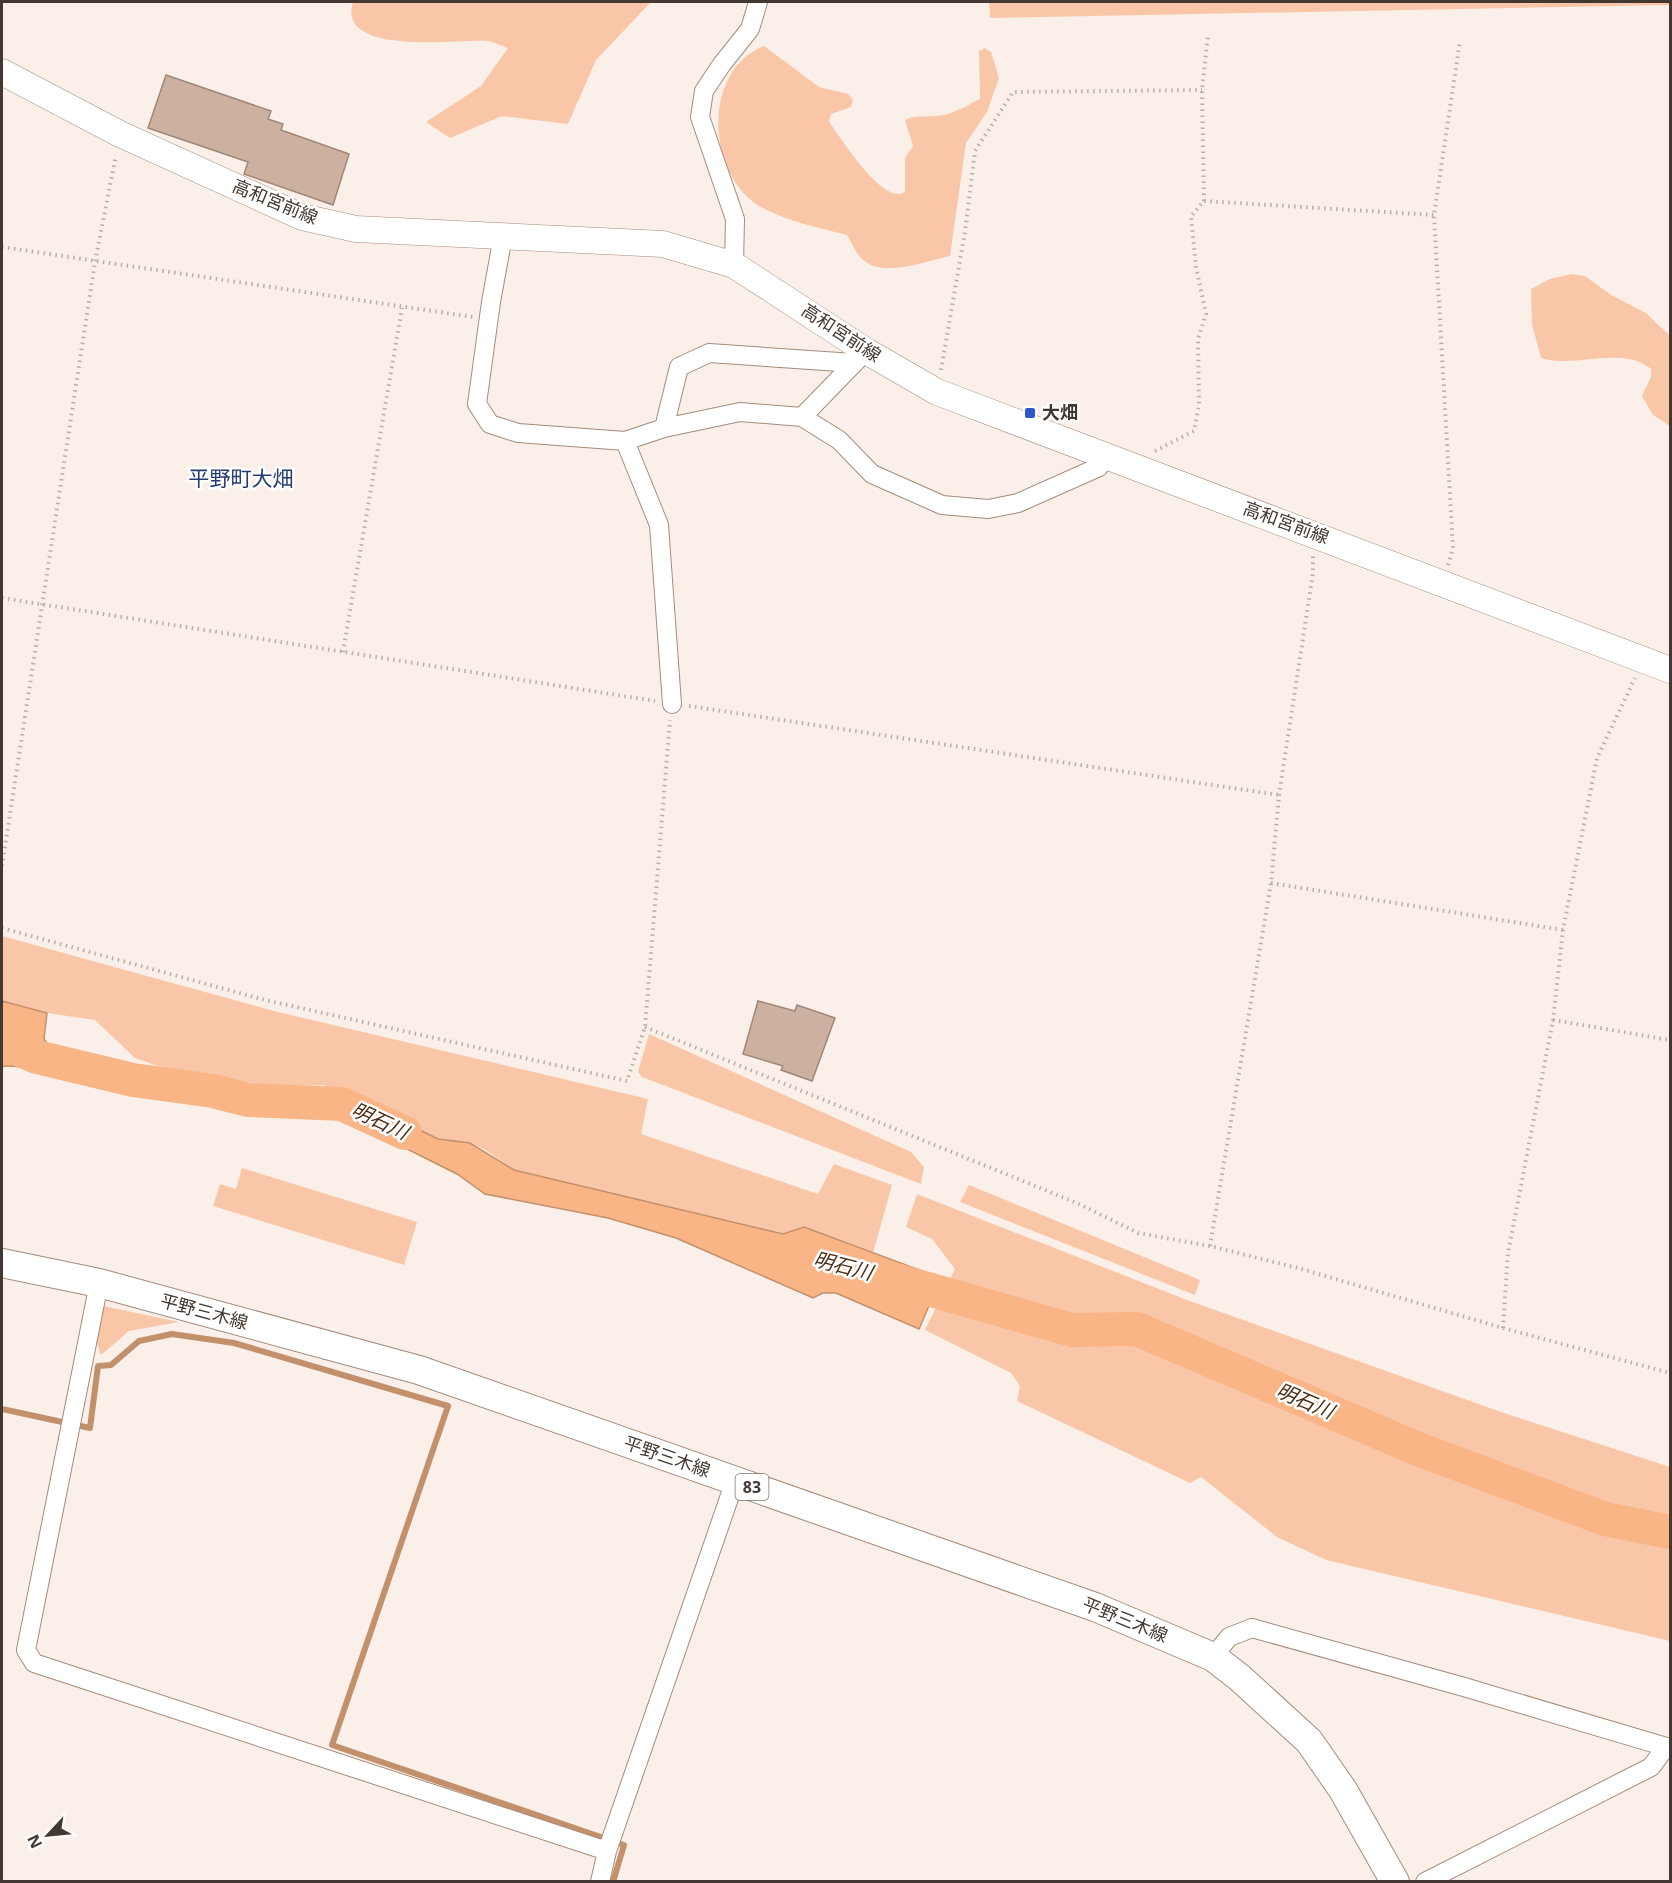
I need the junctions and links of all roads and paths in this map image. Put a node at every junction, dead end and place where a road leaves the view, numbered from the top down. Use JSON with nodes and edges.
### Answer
{"nodes":[{"id":1,"x":759,"y":2,"type":"edge"},
{"id":2,"x":1208,"y":34,"type":"dead end"},
{"id":3,"x":1460,"y":41,"type":"dead end"},
{"id":4,"x":2,"y":72,"type":"edge"},
{"id":5,"x":1202,"y":90,"type":"junction"},
{"id":6,"x":120,"y":134,"type":"junction"},
{"id":7,"x":1204,"y":201,"type":"junction"},
{"id":8,"x":1434,"y":215,"type":"junction"},
{"id":9,"x":503,"y":236,"type":"junction"},
{"id":10,"x":2,"y":247,"type":"edge"},
{"id":11,"x":95,"y":262,"type":"junction"},
{"id":12,"x":734,"y":265,"type":"junction"},
{"id":13,"x":402,"y":308,"type":"junction"},
{"id":14,"x":488,"y":319,"type":"junction"},
{"id":15,"x":860,"y":357,"type":"junction"},
{"id":16,"x":937,"y":392,"type":"junction"},
{"id":17,"x":802,"y":417,"type":"junction"},
{"id":18,"x":664,"y":428,"type":"junction"},
{"id":19,"x":625,"y":441,"type":"junction"},
{"id":20,"x":1106,"y":456,"type":"junction"},
{"id":21,"x":1146,"y":471,"type":"junction"},
{"id":22,"x":1314,"y":534,"type":"junction"},
{"id":23,"x":1444,"y":582,"type":"junction"},
{"id":24,"x":2,"y":598,"type":"edge"},
{"id":25,"x":43,"y":605,"type":"junction"},
{"id":26,"x":343,"y":652,"type":"junction"},
{"id":27,"x":1645,"y":659,"type":"junction"},
{"id":28,"x":1671,"y":670,"type":"edge"},
{"id":29,"x":672,"y":704,"type":"junction"},
{"id":30,"x":1279,"y":795,"type":"junction"},
{"id":31,"x":2,"y":866,"type":"edge"},
{"id":32,"x":1271,"y":883,"type":"junction"},
{"id":33,"x":2,"y":928,"type":"edge"},
{"id":34,"x":1563,"y":930,"type":"junction"},
{"id":35,"x":1553,"y":1020,"type":"junction"},
{"id":36,"x":645,"y":1028,"type":"junction"},
{"id":37,"x":1671,"y":1040,"type":"edge"},
{"id":38,"x":1210,"y":1246,"type":"junction"},
{"id":39,"x":2,"y":1263,"type":"edge"},
{"id":40,"x":99,"y":1283,"type":"junction"},
{"id":41,"x":1503,"y":1328,"type":"junction"},
{"id":42,"x":1671,"y":1373,"type":"edge"},
{"id":43,"x":735,"y":1481,"type":"junction"},
{"id":44,"x":1213,"y":1657,"type":"junction"},
{"id":45,"x":1668,"y":1748,"type":"edge"},
{"id":46,"x":607,"y":1851,"type":"junction"},
{"id":47,"x":600,"y":1881,"type":"edge"},
{"id":48,"x":1395,"y":1881,"type":"edge"},
{"id":49,"x":1425,"y":1881,"type":"edge"}],
"edges":[{"from":1,"to":12,"type":"street"},
{"from":2,"to":5,"type":"path"},
{"from":3,"to":8,"type":"path"},
{"from":4,"to":6,"type":"street","name":"高和宮前線"},
{"from":5,"to":7,"type":"path"},
{"from":5,"to":16,"type":"path"},
{"from":6,"to":9,"type":"street","name":"高和宮前線"},
{"from":6,"to":11,"type":"path"},
{"from":7,"to":8,"type":"path"},
{"from":7,"to":21,"type":"path"},
{"from":8,"to":23,"type":"path"},
{"from":9,"to":12,"type":"street","name":"高和宮前線"},
{"from":9,"to":14,"type":"street"},
{"from":10,"to":11,"type":"path"},
{"from":11,"to":13,"type":"path"},
{"from":11,"to":25,"type":"path"},
{"from":12,"to":15,"type":"street","name":"高和宮前線"},
{"from":13,"to":14,"type":"path"},
{"from":13,"to":26,"type":"path"},
{"from":14,"to":19,"type":"street"},
{"from":15,"to":16,"type":"street","name":"高和宮前線"},
{"from":15,"to":17,"type":"street"},
{"from":15,"to":18,"type":"street"},
{"from":16,"to":20,"type":"street","name":"高和宮前線"},
{"from":17,"to":18,"type":"street"},
{"from":17,"to":20,"type":"street"},
{"from":18,"to":19,"type":"street"},
{"from":19,"to":29,"type":"street"},
{"from":20,"to":21,"type":"street","name":"高和宮前線"},
{"from":21,"to":22,"type":"street","name":"高和宮前線"},
{"from":22,"to":23,"type":"street","name":"高和宮前線"},
{"from":22,"to":30,"type":"path"},
{"from":23,"to":27,"type":"street","name":"高和宮前線"},
{"from":24,"to":25,"type":"path"},
{"from":25,"to":26,"type":"path"},
{"from":25,"to":31,"type":"path"},
{"from":26,"to":29,"type":"path"},
{"from":27,"to":28,"type":"street","name":"高和宮前線"},
{"from":27,"to":34,"type":"path"},
{"from":29,"to":30,"type":"path"},
{"from":29,"to":36,"type":"path"},
{"from":30,"to":32,"type":"path"},
{"from":32,"to":34,"type":"path"},
{"from":32,"to":38,"type":"path"},
{"from":33,"to":36,"type":"path"},
{"from":34,"to":35,"type":"path"},
{"from":35,"to":37,"type":"path"},
{"from":35,"to":41,"type":"path"},
{"from":36,"to":38,"type":"path"},
{"from":38,"to":41,"type":"path"},
{"from":39,"to":40,"type":"main road","name":"平野三木線","number":"83"},
{"from":40,"to":43,"type":"main road","name":"平野三木線","number":"83"},
{"from":40,"to":46,"type":"street"},
{"from":41,"to":42,"type":"path"},
{"from":43,"to":44,"type":"main road","name":"平野三木線","number":"83"},
{"from":43,"to":46,"type":"street"},
{"from":44,"to":45,"type":"street"},
{"from":44,"to":48,"type":"main road","name":"平野三木線","number":"83"},
{"from":45,"to":49,"type":"street"},
{"from":46,"to":47,"type":"street"}]}
